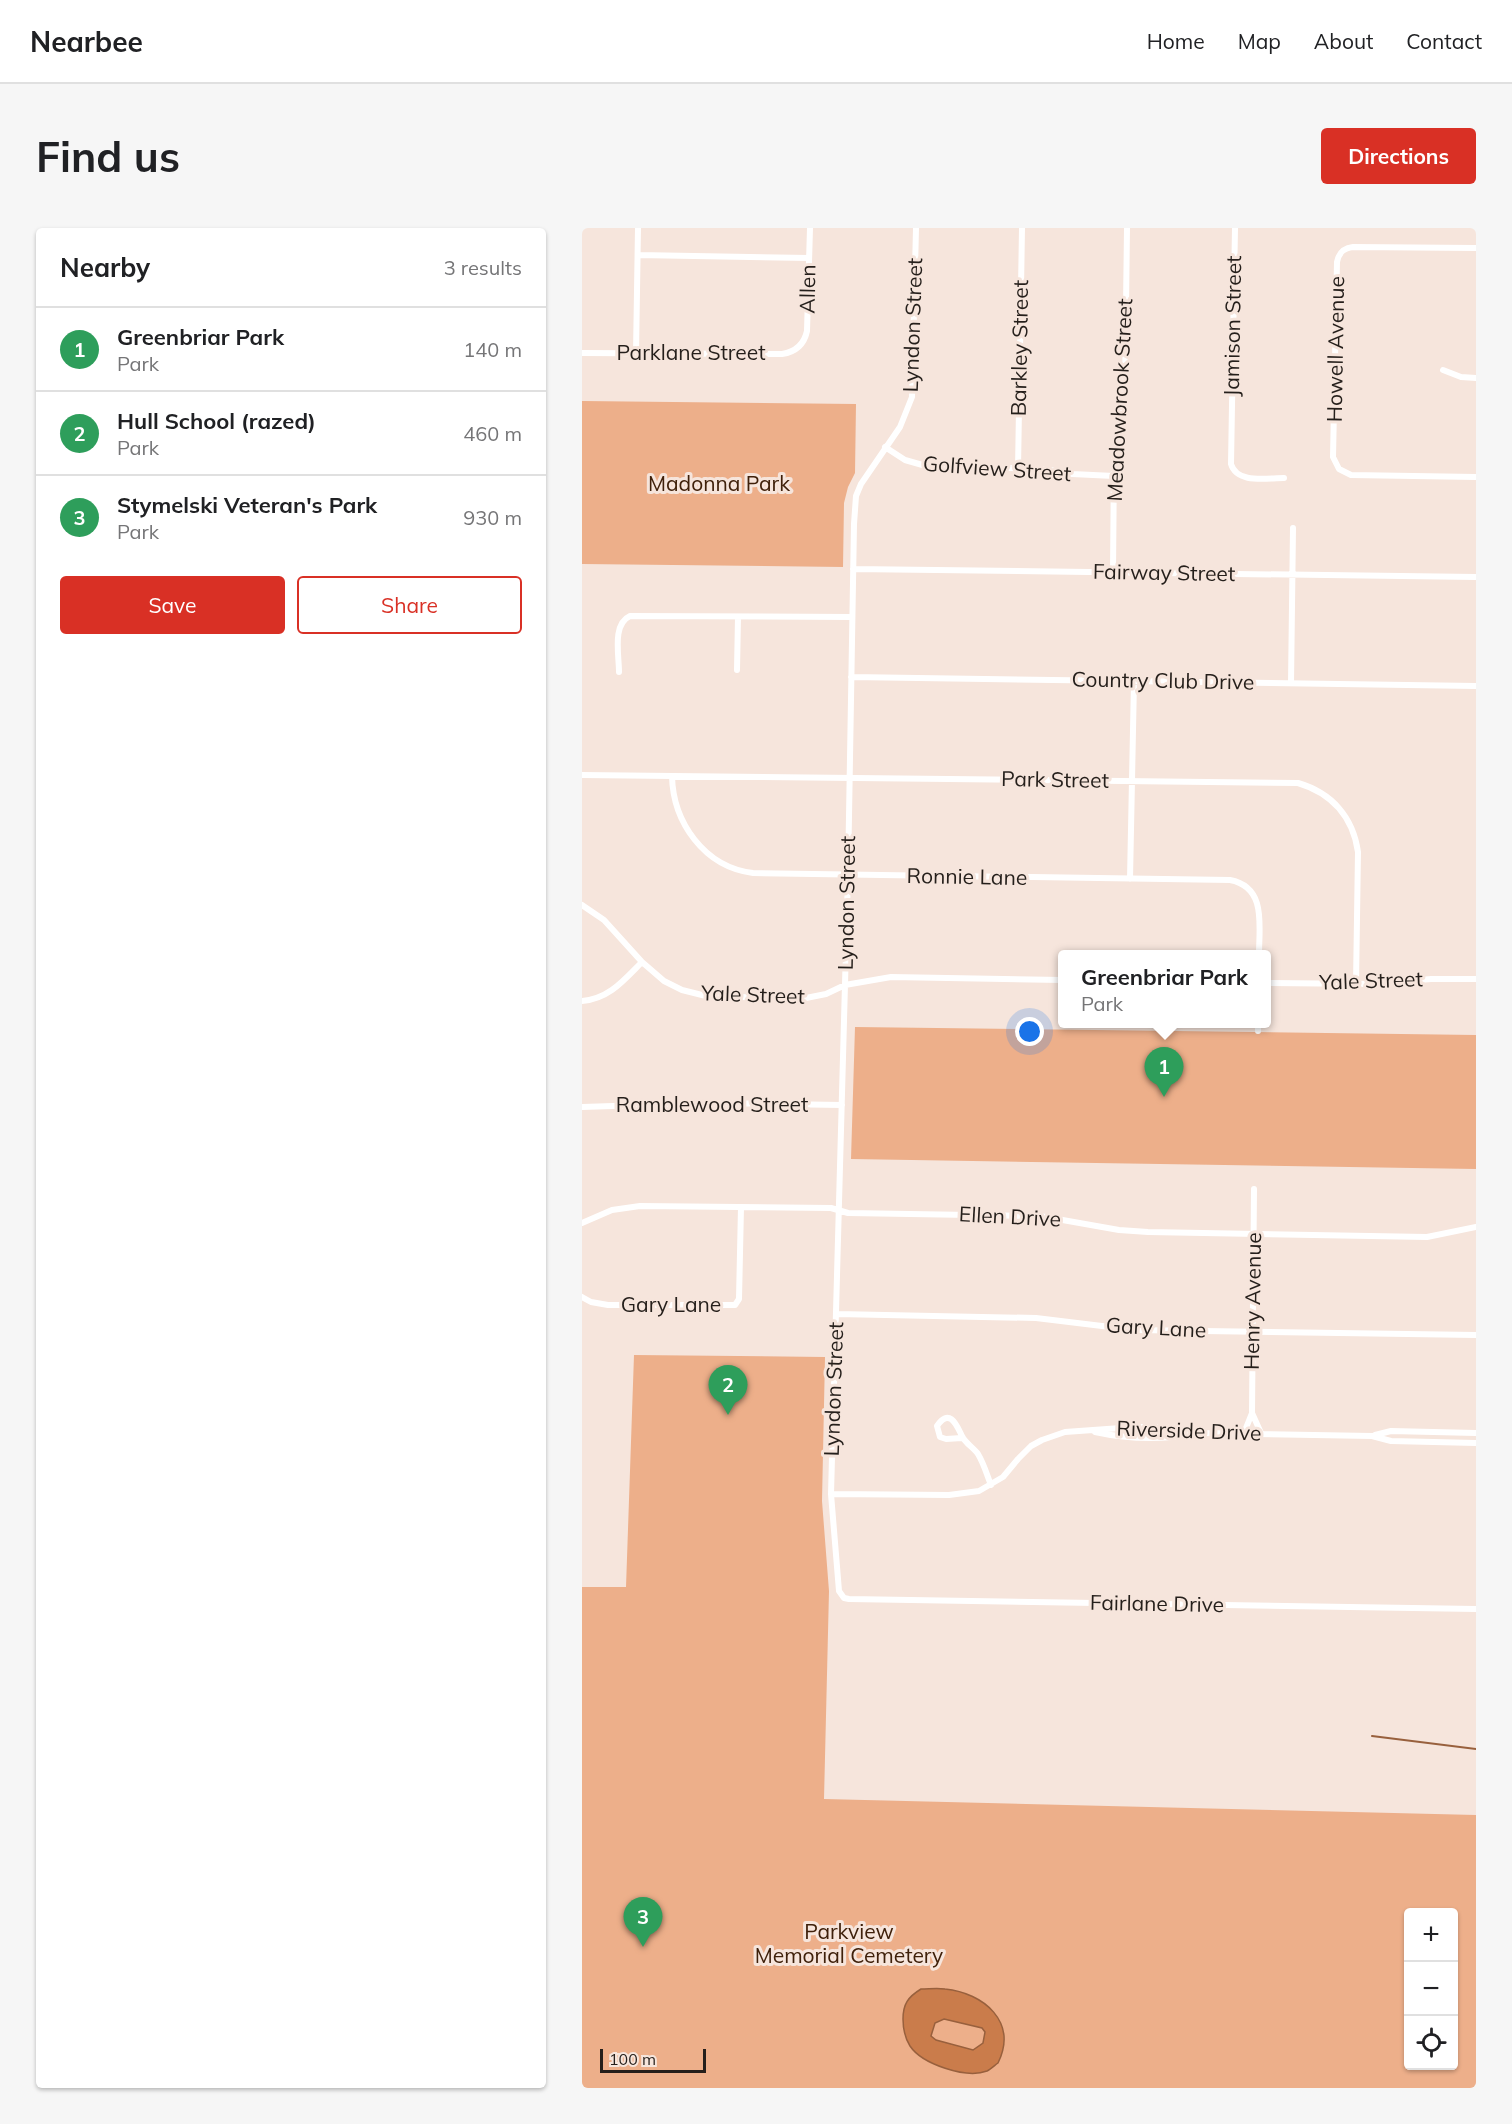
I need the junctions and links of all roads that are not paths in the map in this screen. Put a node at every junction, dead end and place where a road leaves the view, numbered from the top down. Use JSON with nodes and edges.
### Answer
{"nodes":[{"id":1,"x":638,"y":228,"type":"edge"},
{"id":2,"x":810,"y":228,"type":"edge"},
{"id":3,"x":916,"y":228,"type":"edge"},
{"id":4,"x":1022,"y":228,"type":"edge"},
{"id":5,"x":1127,"y":228,"type":"edge"},
{"id":6,"x":1235,"y":228,"type":"edge"},
{"id":7,"x":1476,"y":248,"type":"edge"},
{"id":8,"x":638,"y":255,"type":"junction"},
{"id":9,"x":809,"y":258,"type":"junction"},
{"id":10,"x":799,"y":347,"type":"joint"},
{"id":11,"x":582,"y":353,"type":"edge"},
{"id":12,"x":636,"y":354,"type":"junction"},
{"id":13,"x":1443,"y":370,"type":"dead end"},
{"id":14,"x":1476,"y":378,"type":"edge"},
{"id":15,"x":885,"y":447,"type":"junction"},
{"id":16,"x":1018,"y":469,"type":"junction"},
{"id":17,"x":1114,"y":476,"type":"junction"},
{"id":18,"x":1476,"y":477,"type":"edge"},
{"id":19,"x":1284,"y":478,"type":"dead end"},
{"id":20,"x":1293,"y":528,"type":"dead end"},
{"id":21,"x":853,"y":568,"type":"junction"},
{"id":22,"x":1113,"y":572,"type":"junction"},
{"id":23,"x":1293,"y":575,"type":"junction"},
{"id":24,"x":1476,"y":577,"type":"edge"},
{"id":25,"x":738,"y":617,"type":"junction"},
{"id":26,"x":852,"y":618,"type":"junction"},
{"id":27,"x":737,"y":670,"type":"dead end"},
{"id":28,"x":619,"y":672,"type":"dead end"},
{"id":29,"x":851,"y":677,"type":"junction"},
{"id":30,"x":1134,"y":681,"type":"junction"},
{"id":31,"x":1291,"y":684,"type":"junction"},
{"id":32,"x":1476,"y":686,"type":"edge"},
{"id":33,"x":582,"y":775,"type":"edge"},
{"id":34,"x":672,"y":776,"type":"junction"},
{"id":35,"x":850,"y":777,"type":"junction"},
{"id":36,"x":1132,"y":781,"type":"junction"},
{"id":37,"x":848,"y":876,"type":"junction"},
{"id":38,"x":1131,"y":879,"type":"junction"},
{"id":39,"x":582,"y":905,"type":"edge"},
{"id":40,"x":1259,"y":950,"type":"edge"},
{"id":41,"x":642,"y":962,"type":"junction"},
{"id":42,"x":1058,"y":980,"type":"edge"},
{"id":43,"x":1476,"y":980,"type":"edge"},
{"id":44,"x":1271,"y":983,"type":"edge"},
{"id":45,"x":1356,"y":984,"type":"junction"},
{"id":46,"x":845,"y":985,"type":"junction"},
{"id":47,"x":582,"y":1001,"type":"edge"},
{"id":48,"x":842,"y":1105,"type":"junction"},
{"id":49,"x":582,"y":1107,"type":"edge"},
{"id":50,"x":1254,"y":1189,"type":"dead end"},
{"id":51,"x":741,"y":1207,"type":"junction"},
{"id":52,"x":839,"y":1210,"type":"junction"},
{"id":53,"x":582,"y":1223,"type":"edge"},
{"id":54,"x":1476,"y":1227,"type":"edge"},
{"id":55,"x":1254,"y":1233,"type":"junction"},
{"id":56,"x":582,"y":1297,"type":"edge"},
{"id":57,"x":837,"y":1314,"type":"junction"},
{"id":58,"x":1252,"y":1332,"type":"junction"},
{"id":59,"x":1476,"y":1335,"type":"edge"},
{"id":60,"x":1252,"y":1413,"type":"junction"},
{"id":61,"x":1092,"y":1431,"type":"junction"},
{"id":62,"x":1200,"y":1433,"type":"junction"},
{"id":63,"x":1244,"y":1433,"type":"junction"},
{"id":64,"x":1260,"y":1433,"type":"junction"},
{"id":65,"x":1476,"y":1433,"type":"edge"},
{"id":66,"x":1372,"y":1436,"type":"junction"},
{"id":67,"x":962,"y":1438,"type":"dead end"},
{"id":68,"x":1476,"y":1443,"type":"edge"},
{"id":69,"x":991,"y":1485,"type":"junction"},
{"id":70,"x":831,"y":1494,"type":"junction"},
{"id":71,"x":841,"y":1594,"type":"joint"},
{"id":72,"x":1476,"y":1609,"type":"edge"}],
"edges":[{"from":1,"to":8,"type":"street"},
{"from":2,"to":9,"type":"street","name":"Allen"},
{"from":3,"to":15,"type":"street","name":"Lyndon Street"},
{"from":4,"to":16,"type":"street","name":"Barkley Street"},
{"from":5,"to":17,"type":"street","name":"Meadowbrook Street"},
{"from":6,"to":19,"type":"street","name":"Jamison Street"},
{"from":7,"to":18,"type":"street","name":"Howell Avenue"},
{"from":8,"to":9,"type":"street"},
{"from":8,"to":12,"type":"street"},
{"from":9,"to":10,"type":"street","name":"Allen"},
{"from":10,"to":12,"type":"street","name":"Parklane Street"},
{"from":11,"to":12,"type":"street","name":"Parklane Street"},
{"from":13,"to":14,"type":"street"},
{"from":15,"to":16,"type":"street","name":"Golfview Street"},
{"from":15,"to":21,"type":"street","name":"Lyndon Street"},
{"from":16,"to":17,"type":"street","name":"Golfview Street"},
{"from":17,"to":22,"type":"street","name":"Meadowbrook Street"},
{"from":20,"to":23,"type":"street"},
{"from":21,"to":22,"type":"street","name":"Fairway Street"},
{"from":21,"to":26,"type":"street","name":"Lyndon Street"},
{"from":22,"to":23,"type":"street","name":"Fairway Street"},
{"from":23,"to":24,"type":"street","name":"Fairway Street"},
{"from":23,"to":31,"type":"street"},
{"from":25,"to":26,"type":"street"},
{"from":25,"to":27,"type":"street"},
{"from":25,"to":28,"type":"street"},
{"from":26,"to":29,"type":"street","name":"Lyndon Street"},
{"from":29,"to":30,"type":"street","name":"Country Club Drive"},
{"from":29,"to":35,"type":"street","name":"Lyndon Street"},
{"from":30,"to":31,"type":"street","name":"Country Club Drive"},
{"from":30,"to":36,"type":"street"},
{"from":31,"to":32,"type":"street","name":"Country Club Drive"},
{"from":33,"to":34,"type":"street","name":"Park Street"},
{"from":34,"to":35,"type":"street","name":"Park Street"},
{"from":34,"to":37,"type":"street","name":"Ronnie Lane"},
{"from":35,"to":36,"type":"street","name":"Park Street"},
{"from":35,"to":37,"type":"street","name":"Lyndon Street"},
{"from":36,"to":38,"type":"street"},
{"from":36,"to":45,"type":"street","name":"Park Street"},
{"from":37,"to":38,"type":"street","name":"Ronnie Lane"},
{"from":37,"to":46,"type":"street","name":"Lyndon Street"},
{"from":38,"to":40,"type":"street","name":"Ronnie Lane"},
{"from":39,"to":41,"type":"street","name":"Yale Street"},
{"from":41,"to":46,"type":"street","name":"Yale Street"},
{"from":41,"to":47,"type":"street"},
{"from":42,"to":46,"type":"street","name":"Yale Street"},
{"from":43,"to":45,"type":"street","name":"Yale Street"},
{"from":44,"to":45,"type":"street","name":"Yale Street"},
{"from":46,"to":48,"type":"street","name":"Lyndon Street"},
{"from":48,"to":49,"type":"street","name":"Ramblewood Street"},
{"from":48,"to":52,"type":"street","name":"Lyndon Street"},
{"from":50,"to":55,"type":"street","name":"Henry Avenue"},
{"from":51,"to":52,"type":"street","name":"Ellen Drive"},
{"from":51,"to":53,"type":"street","name":"Ellen Drive"},
{"from":51,"to":56,"type":"street","name":"Gary Lane"},
{"from":52,"to":55,"type":"street","name":"Ellen Drive"},
{"from":52,"to":57,"type":"street","name":"Lyndon Street"},
{"from":54,"to":55,"type":"street","name":"Ellen Drive"},
{"from":55,"to":58,"type":"street","name":"Henry Avenue"},
{"from":57,"to":58,"type":"street","name":"Gary Lane"},
{"from":57,"to":70,"type":"street","name":"Lyndon Street"},
{"from":58,"to":59,"type":"street","name":"Gary Lane"},
{"from":58,"to":60,"type":"street","name":"Henry Avenue"},
{"from":60,"to":63,"type":"street","name":"Henry Avenue"},
{"from":60,"to":64,"type":"street","name":"Henry Avenue"},
{"from":61,"to":62,"type":"street","name":"Riverside Drive"},
{"from":61,"to":62,"type":"street"},
{"from":61,"to":69,"type":"street","name":"Riverside Drive"},
{"from":62,"to":63,"type":"street","name":"Riverside Drive"},
{"from":63,"to":64,"type":"street","name":"Riverside Drive"},
{"from":64,"to":66,"type":"street","name":"Riverside Drive"},
{"from":65,"to":66,"type":"street","name":"Riverside Drive"},
{"from":66,"to":68,"type":"street","name":"Riverside Drive"},
{"from":67,"to":69,"type":"street"},
{"from":69,"to":70,"type":"street","name":"Riverside Drive"},
{"from":70,"to":71,"type":"street","name":"Lyndon Street"},
{"from":71,"to":72,"type":"street","name":"Fairlane Drive"}]}
